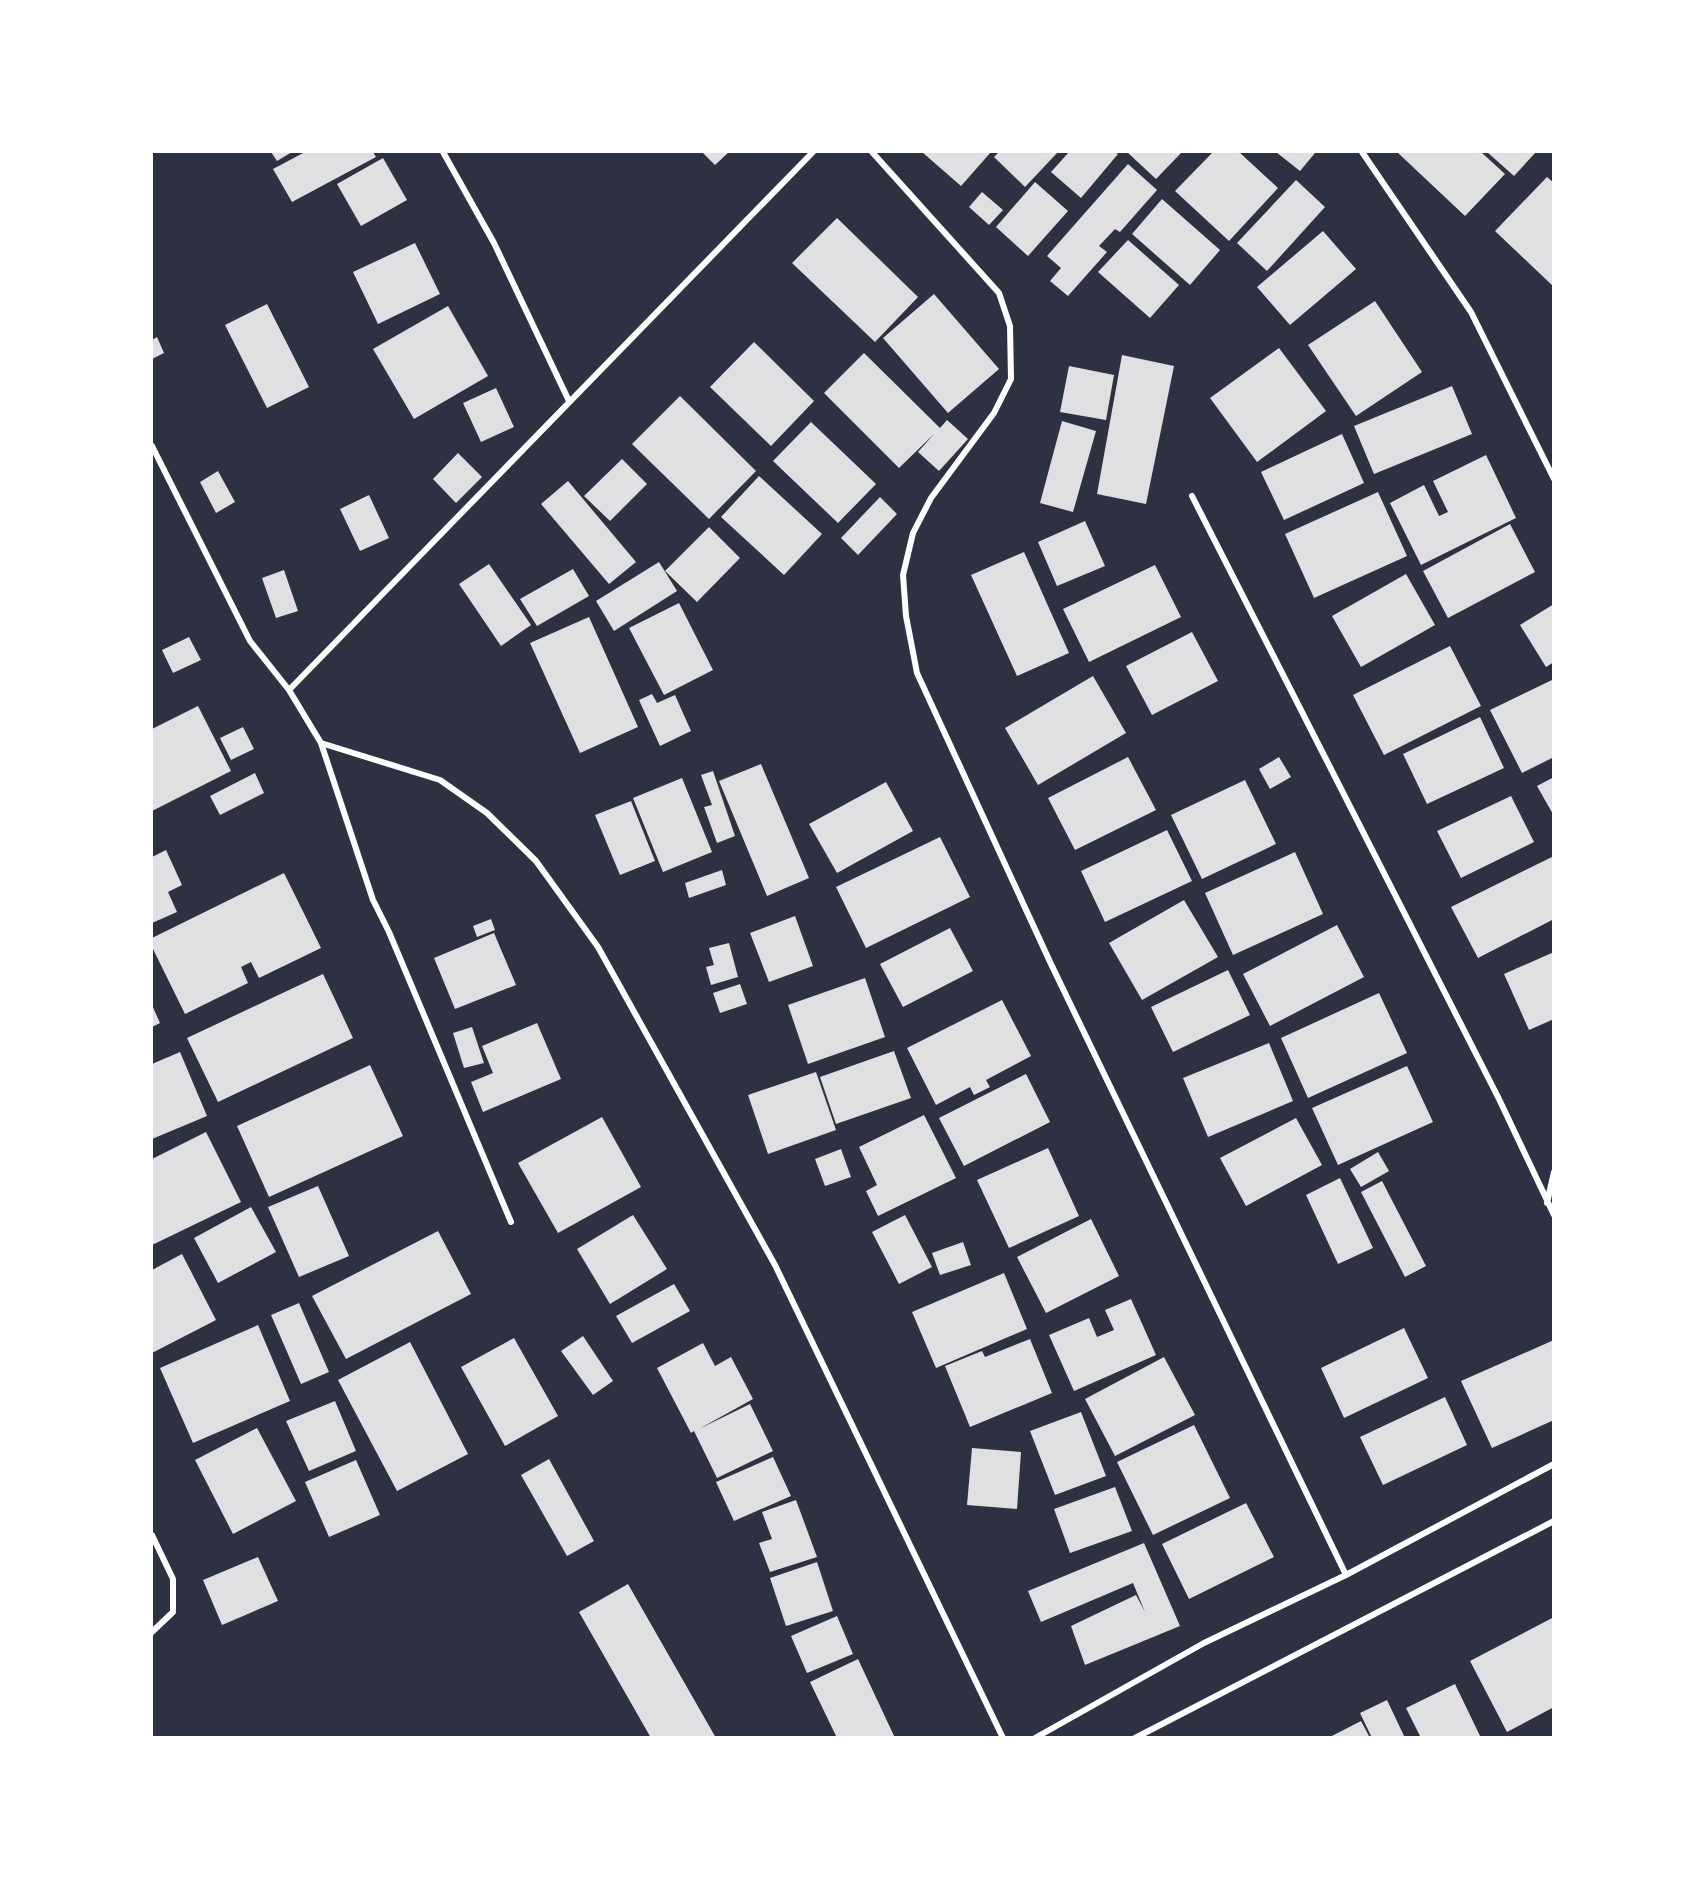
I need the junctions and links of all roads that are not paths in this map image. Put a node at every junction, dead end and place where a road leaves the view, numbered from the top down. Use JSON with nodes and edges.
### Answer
{"nodes":[{"id":1,"x":443,"y":152,"type":"edge"},
{"id":2,"x":813,"y":152,"type":"edge"},
{"id":3,"x":872,"y":152,"type":"edge"},
{"id":4,"x":1362,"y":152,"type":"edge"},
{"id":5,"x":569,"y":401,"type":"junction"},
{"id":6,"x":152,"y":446,"type":"edge"},
{"id":7,"x":1554,"y":479,"type":"edge"},
{"id":8,"x":1192,"y":496,"type":"dead end"},
{"id":9,"x":290,"y":690,"type":"junction"},
{"id":10,"x":321,"y":743,"type":"junction"},
{"id":11,"x":1554,"y":1172,"type":"edge"},
{"id":12,"x":1548,"y":1203,"type":"junction"},
{"id":13,"x":1554,"y":1215,"type":"edge"},
{"id":14,"x":511,"y":1222,"type":"dead end"},
{"id":15,"x":1554,"y":1464,"type":"edge"},
{"id":16,"x":1554,"y":1521,"type":"edge"},
{"id":17,"x":152,"y":1535,"type":"edge"},
{"id":18,"x":1346,"y":1575,"type":"junction"},
{"id":19,"x":152,"y":1632,"type":"edge"},
{"id":20,"x":1004,"y":1737,"type":"edge"},
{"id":21,"x":1035,"y":1737,"type":"edge"},
{"id":22,"x":1136,"y":1737,"type":"edge"}],
"edges":[{"from":1,"to":5,"type":"street"},
{"from":2,"to":5,"type":"street"},
{"from":3,"to":18,"type":"street"},
{"from":4,"to":7,"type":"street"},
{"from":5,"to":9,"type":"street"},
{"from":6,"to":9,"type":"street"},
{"from":8,"to":12,"type":"street"},
{"from":9,"to":10,"type":"street"},
{"from":10,"to":14,"type":"street"},
{"from":10,"to":20,"type":"street"},
{"from":11,"to":12,"type":"street"},
{"from":12,"to":13,"type":"street"},
{"from":15,"to":18,"type":"street"},
{"from":16,"to":22,"type":"street"},
{"from":17,"to":19,"type":"street"},
{"from":18,"to":21,"type":"street"}]}
